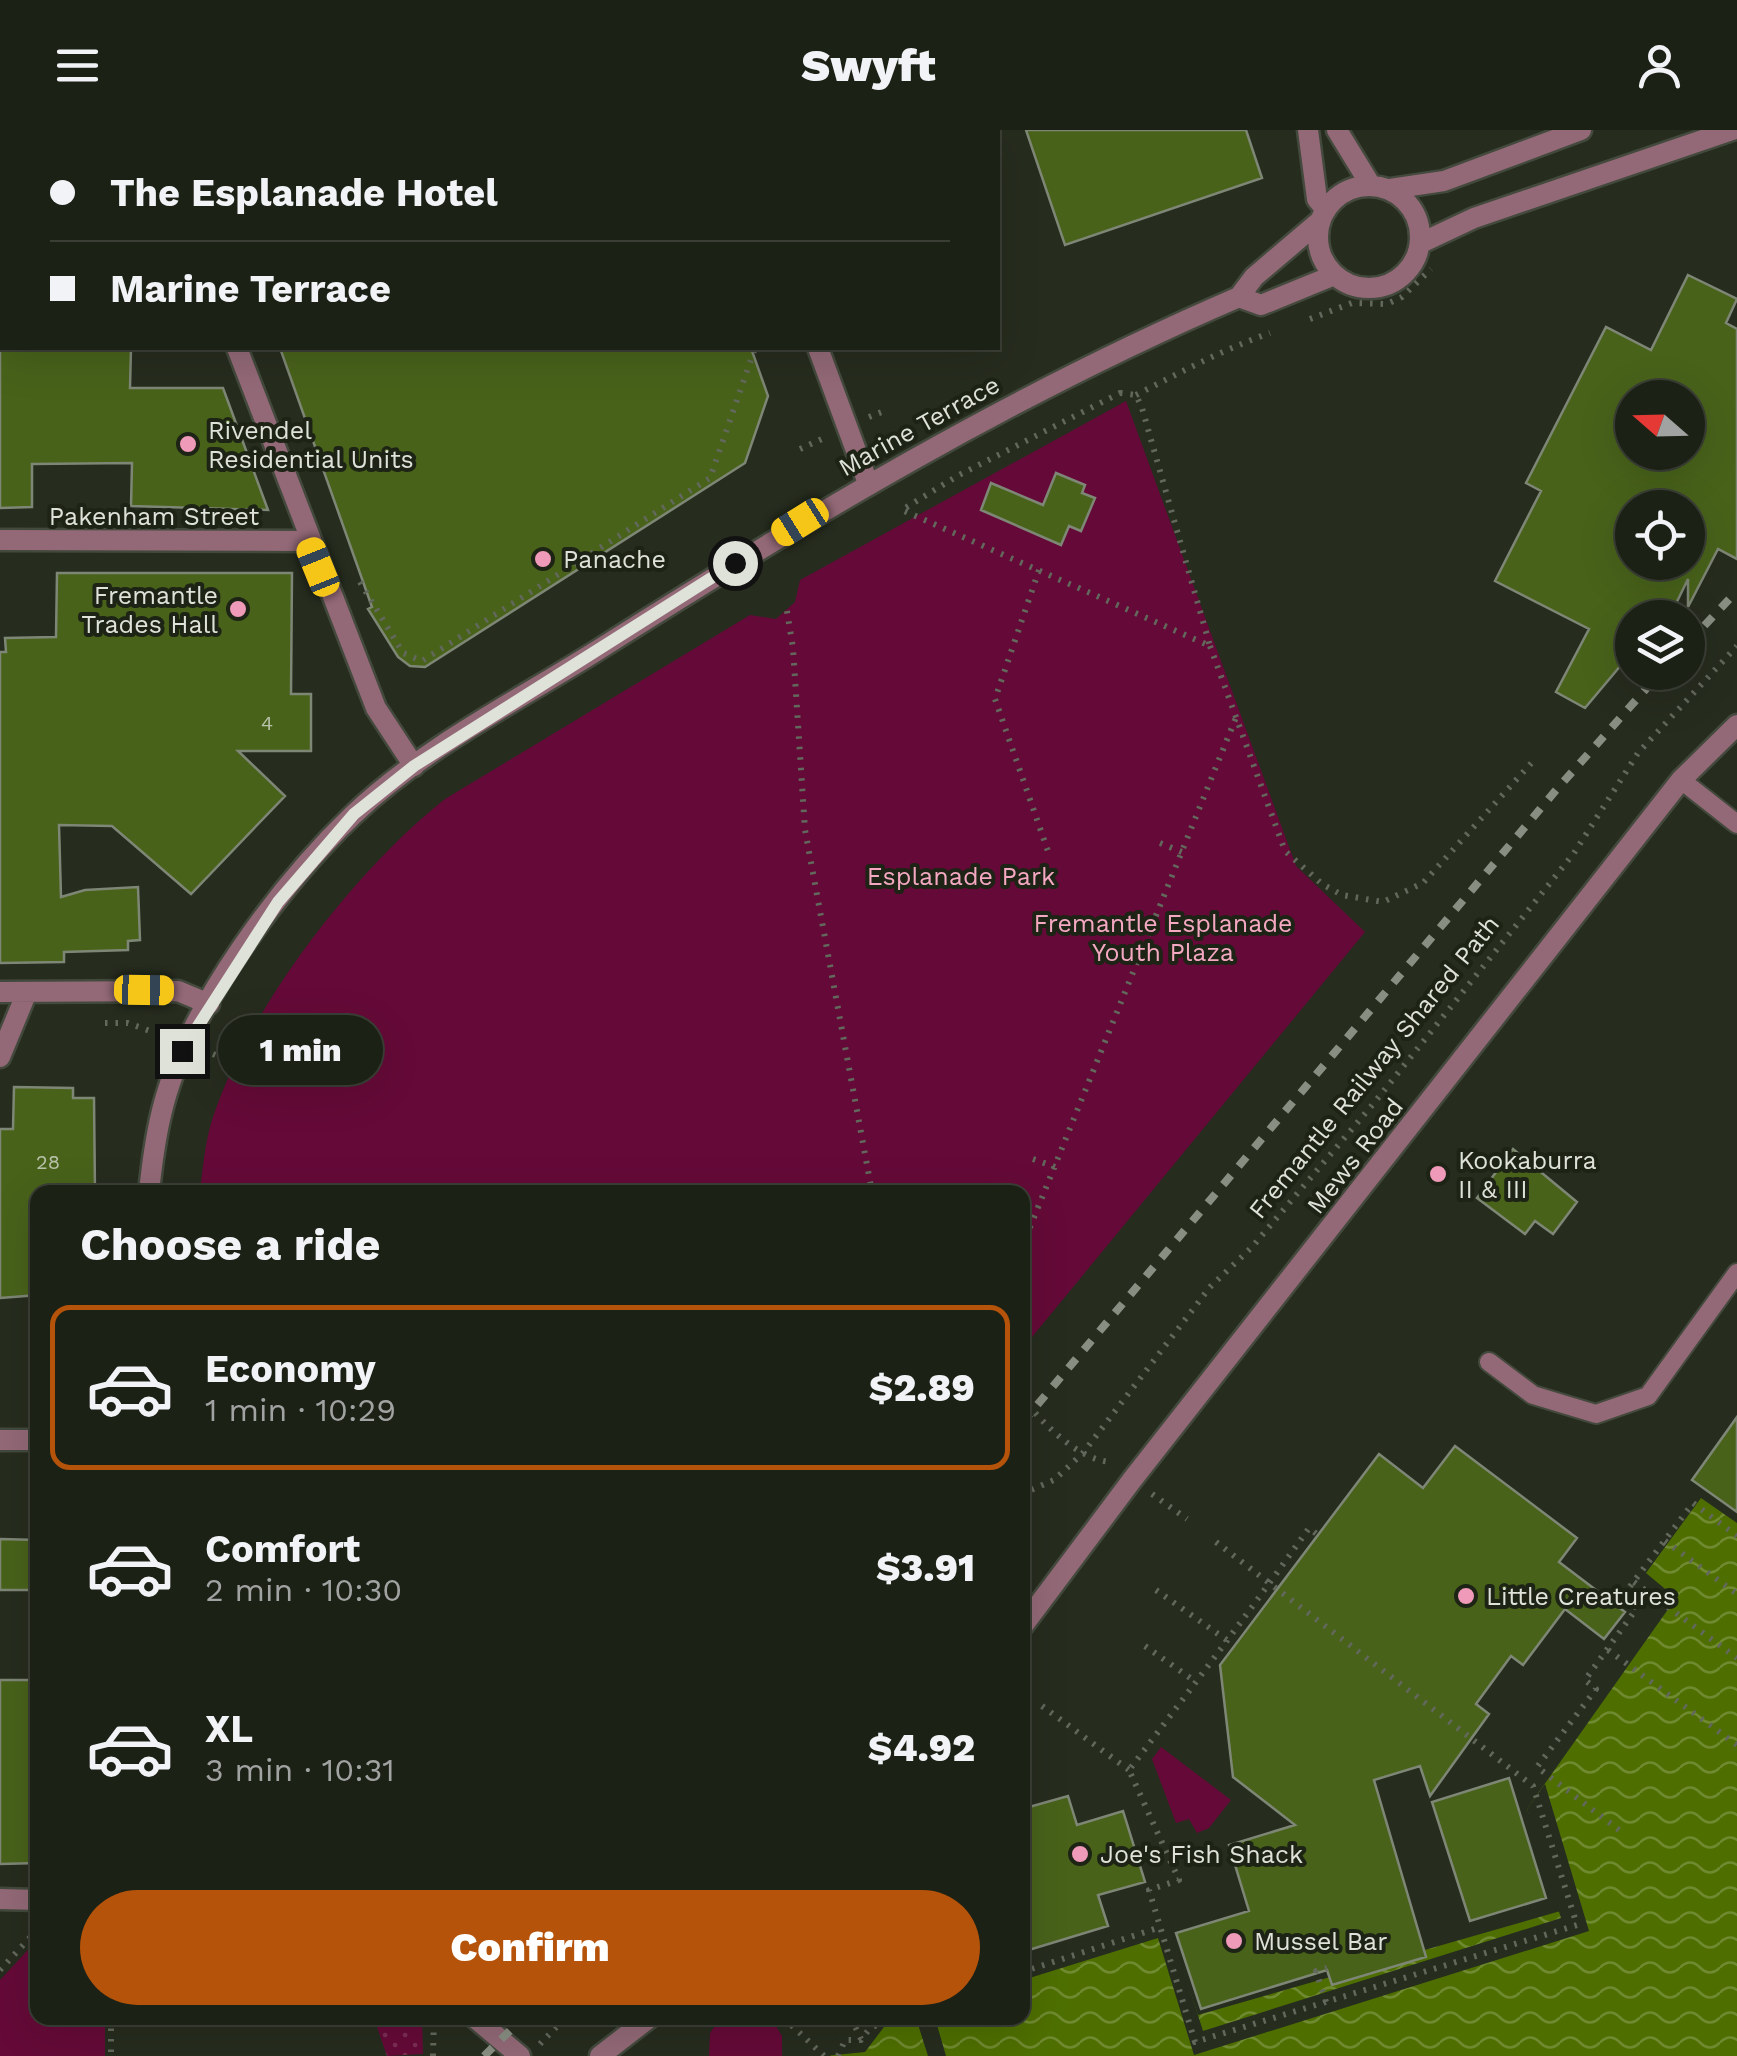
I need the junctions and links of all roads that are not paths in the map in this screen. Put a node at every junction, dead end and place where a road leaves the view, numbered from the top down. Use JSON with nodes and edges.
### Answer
{"nodes":[{"id":1,"x":1308,"y":130,"type":"edge"},
{"id":2,"x":1337,"y":130,"type":"edge"},
{"id":3,"x":1581,"y":130,"type":"edge"},
{"id":4,"x":1732,"y":130,"type":"edge"},
{"id":5,"x":1380,"y":186,"type":"junction"},
{"id":6,"x":1324,"y":216,"type":"junction"},
{"id":7,"x":1421,"y":243,"type":"junction"},
{"id":8,"x":1332,"y":276,"type":"junction"},
{"id":9,"x":1239,"y":297,"type":"junction"},
{"id":10,"x":238,"y":350,"type":"edge"},
{"id":11,"x":819,"y":350,"type":"edge"},
{"id":12,"x":868,"y":483,"type":"junction"},
{"id":13,"x":0,"y":540,"type":"edge"},
{"id":14,"x":308,"y":542,"type":"junction"},
{"id":15,"x":1737,"y":725,"type":"edge"},
{"id":16,"x":414,"y":766,"type":"junction"},
{"id":17,"x":1681,"y":780,"type":"junction"},
{"id":18,"x":1737,"y":824,"type":"edge"},
{"id":19,"x":0,"y":992,"type":"edge"},
{"id":20,"x":27,"y":992,"type":"junction"},
{"id":21,"x":209,"y":1004,"type":"junction"},
{"id":22,"x":0,"y":1057,"type":"edge"},
{"id":23,"x":150,"y":1185,"type":"edge"},
{"id":24,"x":1737,"y":1273,"type":"edge"},
{"id":25,"x":1490,"y":1362,"type":"dead end"},
{"id":26,"x":0,"y":1440,"type":"edge"},
{"id":27,"x":30,"y":1440,"type":"edge"},
{"id":28,"x":1030,"y":1616,"type":"edge"},
{"id":29,"x":0,"y":1899,"type":"edge"},
{"id":30,"x":30,"y":1900,"type":"edge"},
{"id":31,"x":483,"y":2025,"type":"edge"},
{"id":32,"x":640,"y":2025,"type":"edge"},
{"id":33,"x":520,"y":2056,"type":"edge"},
{"id":34,"x":600,"y":2056,"type":"edge"}],
"edges":[{"from":1,"to":6,"type":"street"},
{"from":2,"to":5,"type":"street"},
{"from":3,"to":5,"type":"street","name":"Marine Terrace"},
{"from":4,"to":7,"type":"street"},
{"from":5,"to":6,"type":"street","name":"Marine Terrace"},
{"from":5,"to":7,"type":"street"},
{"from":6,"to":8,"type":"street"},
{"from":6,"to":9,"type":"street","name":"Marine Terrace"},
{"from":7,"to":8,"type":"street"},
{"from":8,"to":9,"type":"street","name":"Marine Terrace"},
{"from":9,"to":12,"type":"street","name":"Marine Terrace"},
{"from":10,"to":14,"type":"street"},
{"from":11,"to":12,"type":"street"},
{"from":12,"to":16,"type":"street","name":"Marine Terrace"},
{"from":13,"to":14,"type":"street","name":"Pakenham Street"},
{"from":14,"to":16,"type":"street"},
{"from":15,"to":17,"type":"street","name":"Mews Road"},
{"from":16,"to":21,"type":"street","name":"Marine Terrace"},
{"from":17,"to":18,"type":"lane"},
{"from":17,"to":28,"type":"street","name":"Mews Road"},
{"from":19,"to":20,"type":"street"},
{"from":20,"to":21,"type":"street"},
{"from":20,"to":22,"type":"street"},
{"from":21,"to":23,"type":"street","name":"Marine Terrace"},
{"from":24,"to":25,"type":"lane"},
{"from":26,"to":27,"type":"street"},
{"from":29,"to":30,"type":"street"},
{"from":31,"to":33,"type":"street"},
{"from":32,"to":34,"type":"street"}]}
